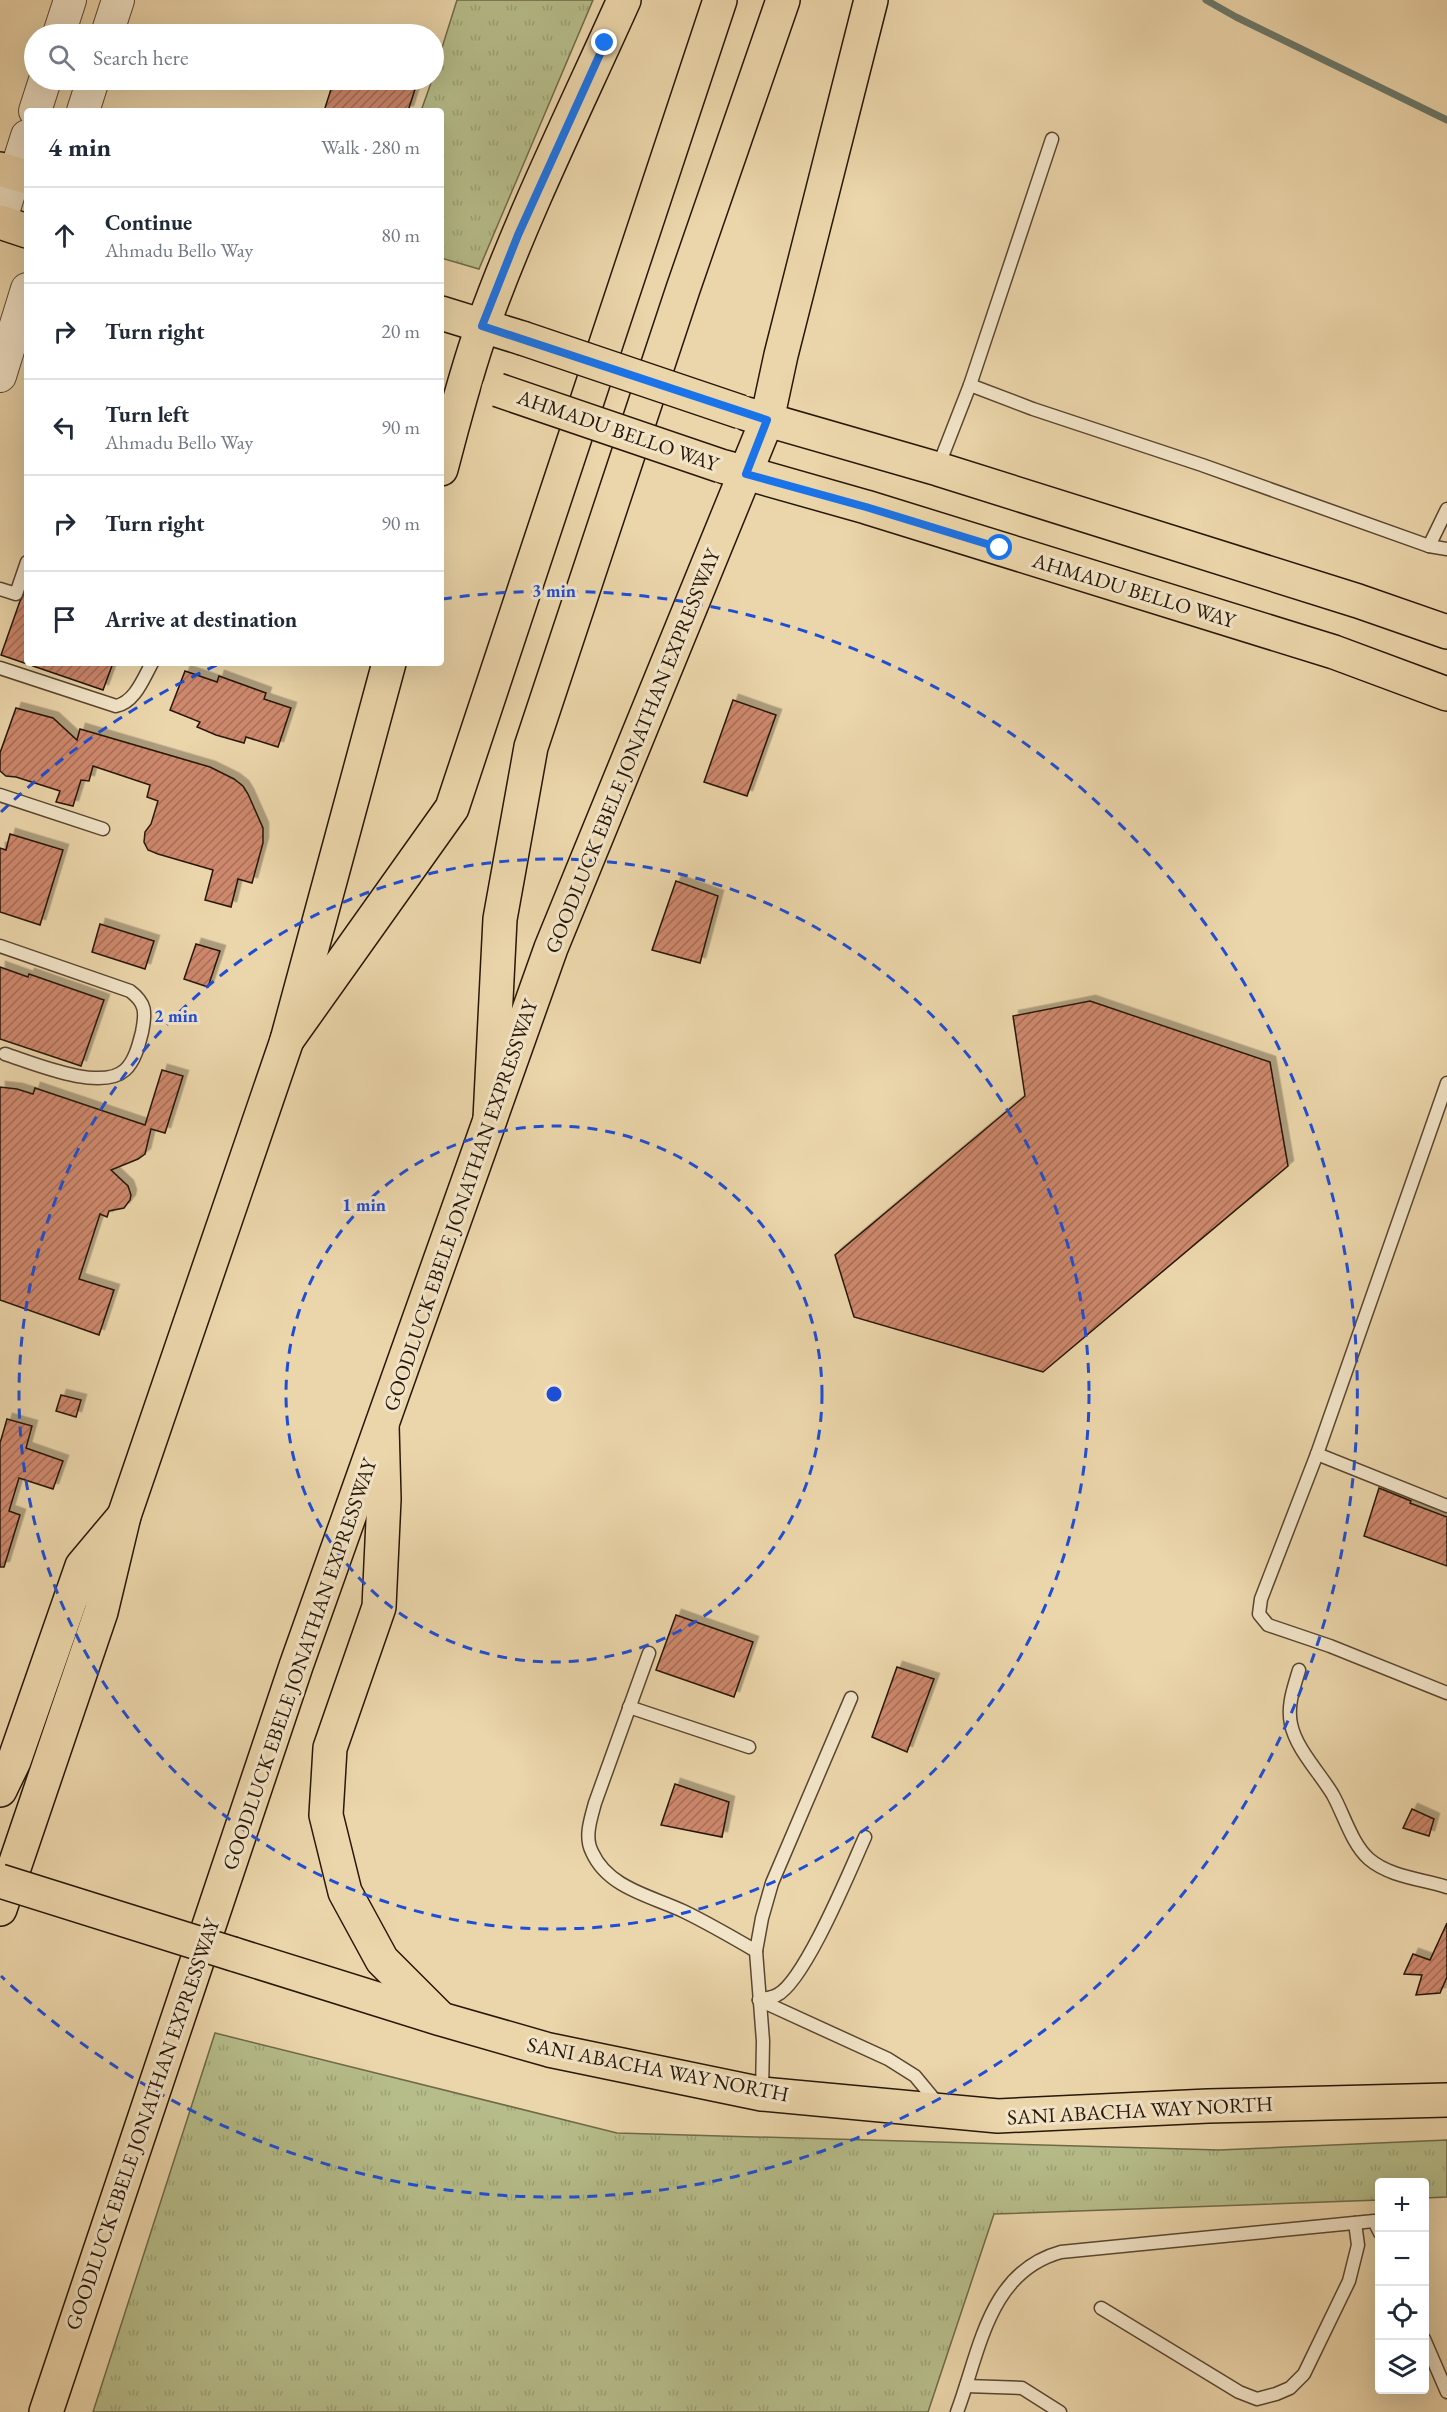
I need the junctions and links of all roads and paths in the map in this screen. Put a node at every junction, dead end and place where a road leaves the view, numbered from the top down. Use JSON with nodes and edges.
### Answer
{"nodes":[{"id":1,"x":70,"y":0,"type":"edge"},
{"id":2,"x":118,"y":0,"type":"edge"},
{"id":3,"x":624,"y":0,"type":"edge"},
{"id":4,"x":720,"y":0,"type":"edge"},
{"id":5,"x":783,"y":0,"type":"edge"},
{"id":6,"x":801,"y":0,"type":"edge"},
{"id":7,"x":871,"y":0,"type":"edge"},
{"id":8,"x":62,"y":24,"type":"edge"},
{"id":9,"x":110,"y":24,"type":"edge"},
{"id":10,"x":763,"y":56,"type":"junction"},
{"id":11,"x":42,"y":90,"type":"edge"},
{"id":12,"x":90,"y":90,"type":"edge"},
{"id":13,"x":36,"y":108,"type":"edge"},
{"id":14,"x":84,"y":108,"type":"edge"},
{"id":15,"x":1052,"y":138,"type":"dead end"},
{"id":16,"x":24,"y":145,"type":"edge"},
{"id":17,"x":14,"y":173,"type":"edge"},
{"id":18,"x":0,"y":222,"type":"edge"},
{"id":19,"x":24,"y":230,"type":"edge"},
{"id":20,"x":24,"y":299,"type":"edge"},
{"id":21,"x":444,"y":314,"type":"edge"},
{"id":22,"x":482,"y":326,"type":"junction"},
{"id":23,"x":453,"y":374,"type":"edge"},
{"id":24,"x":0,"y":376,"type":"edge"},
{"id":25,"x":970,"y":385,"type":"junction"},
{"id":26,"x":754,"y":416,"type":"junction"},
{"id":27,"x":444,"y":445,"type":"edge"},
{"id":28,"x":938,"y":469,"type":"junction"},
{"id":29,"x":733,"y":470,"type":"junction"},
{"id":30,"x":1447,"y":509,"type":"edge"},
{"id":31,"x":1429,"y":546,"type":"junction"},
{"id":32,"x":1447,"y":549,"type":"edge"},
{"id":33,"x":24,"y":571,"type":"edge"},
{"id":34,"x":0,"y":589,"type":"edge"},
{"id":35,"x":1447,"y":632,"type":"edge"},
{"id":36,"x":150,"y":666,"type":"edge"},
{"id":37,"x":388,"y":666,"type":"edge"},
{"id":38,"x":0,"y":668,"type":"edge"},
{"id":39,"x":1447,"y":694,"type":"edge"},
{"id":40,"x":0,"y":795,"type":"edge"},
{"id":41,"x":103,"y":829,"type":"dead end"},
{"id":42,"x":0,"y":945,"type":"edge"},
{"id":43,"x":287,"y":1040,"type":"junction"},
{"id":44,"x":5,"y":1054,"type":"dead end"},
{"id":45,"x":1447,"y":1083,"type":"edge"},
{"id":46,"x":490,"y":1119,"type":"junction"},
{"id":47,"x":382,"y":1425,"type":"junction"},
{"id":48,"x":1317,"y":1454,"type":"junction"},
{"id":49,"x":1447,"y":1506,"type":"edge"},
{"id":50,"x":124,"y":1516,"type":"junction"},
{"id":51,"x":649,"y":1653,"type":"dead end"},
{"id":52,"x":1299,"y":1670,"type":"dead end"},
{"id":53,"x":1447,"y":1693,"type":"edge"},
{"id":54,"x":851,"y":1698,"type":"dead end"},
{"id":55,"x":629,"y":1707,"type":"junction"},
{"id":56,"x":749,"y":1748,"type":"dead end"},
{"id":57,"x":0,"y":1790,"type":"edge"},
{"id":58,"x":865,"y":1837,"type":"dead end"},
{"id":59,"x":0,"y":1881,"type":"edge"},
{"id":60,"x":1447,"y":1887,"type":"edge"},
{"id":61,"x":0,"y":1909,"type":"edge"},
{"id":62,"x":756,"y":1951,"type":"junction"},
{"id":63,"x":759,"y":2000,"type":"junction"},
{"id":64,"x":441,"y":2019,"type":"junction"},
{"id":65,"x":762,"y":2094,"type":"junction"},
{"id":66,"x":1447,"y":2100,"type":"edge"},
{"id":67,"x":944,"y":2111,"type":"junction"},
{"id":68,"x":1355,"y":2223,"type":"junction"},
{"id":69,"x":1380,"y":2232,"type":"edge"},
{"id":70,"x":1101,"y":2308,"type":"dead end"},
{"id":71,"x":1425,"y":2340,"type":"edge"},
{"id":72,"x":966,"y":2386,"type":"junction"},
{"id":73,"x":1447,"y":2392,"type":"edge"},
{"id":74,"x":46,"y":2412,"type":"edge"},
{"id":75,"x":957,"y":2412,"type":"edge"},
{"id":76,"x":1060,"y":2412,"type":"edge"}],
"edges":[{"from":1,"to":8,"type":"street"},
{"from":2,"to":9,"type":"street"},
{"from":3,"to":22,"type":"main road"},
{"from":4,"to":43,"type":"main road"},
{"from":5,"to":10,"type":"main road"},
{"from":6,"to":10,"type":"main road"},
{"from":7,"to":26,"type":"main road","name":"GOODLUCK EBELE JONATHAN EXPRESSWAY"},
{"from":10,"to":46,"type":"main road"},
{"from":11,"to":13,"type":"street"},
{"from":12,"to":14,"type":"street"},
{"from":15,"to":25,"type":"lane"},
{"from":16,"to":17,"type":"street"},
{"from":17,"to":18,"type":"street"},
{"from":18,"to":19,"type":"main road"},
{"from":20,"to":24,"type":"street"},
{"from":21,"to":22,"type":"main road"},
{"from":22,"to":23,"type":"main road"},
{"from":22,"to":26,"type":"main road","bridge":true},
{"from":23,"to":27,"type":"main road"},
{"from":23,"to":29,"type":"main road","name":"AHMADU BELLO WAY","bridge":true},
{"from":25,"to":28,"type":"lane"},
{"from":25,"to":31,"type":"lane"},
{"from":26,"to":28,"type":"main road"},
{"from":26,"to":29,"type":"main road","name":"GOODLUCK EBELE JONATHAN EXPRESSWAY"},
{"from":28,"to":35,"type":"main road"},
{"from":29,"to":39,"type":"main road","name":"AHMADU BELLO WAY"},
{"from":29,"to":46,"type":"main road","name":"GOODLUCK EBELE JONATHAN EXPRESSWAY"},
{"from":30,"to":31,"type":"lane"},
{"from":31,"to":32,"type":"lane"},
{"from":33,"to":34,"type":"lane"},
{"from":36,"to":38,"type":"lane"},
{"from":37,"to":43,"type":"main road"},
{"from":40,"to":41,"type":"lane"},
{"from":42,"to":44,"type":"lane"},
{"from":43,"to":50,"type":"main road"},
{"from":45,"to":48,"type":"lane"},
{"from":46,"to":47,"type":"main road","name":"GOODLUCK EBELE JONATHAN EXPRESSWAY"},
{"from":47,"to":64,"type":"main road"},
{"from":47,"to":74,"type":"main road","name":"GOODLUCK EBELE JONATHAN EXPRESSWAY"},
{"from":48,"to":49,"type":"lane"},
{"from":48,"to":53,"type":"lane"},
{"from":50,"to":57,"type":"main road"},
{"from":50,"to":61,"type":"main road"},
{"from":51,"to":55,"type":"lane"},
{"from":52,"to":60,"type":"lane"},
{"from":54,"to":62,"type":"lane"},
{"from":55,"to":56,"type":"lane"},
{"from":55,"to":62,"type":"lane"},
{"from":58,"to":63,"type":"lane"},
{"from":59,"to":64,"type":"main road","name":"SANI ABACHA WAY NORTH","bridge":true},
{"from":62,"to":63,"type":"lane"},
{"from":63,"to":65,"type":"lane"},
{"from":63,"to":67,"type":"lane"},
{"from":64,"to":65,"type":"main road","name":"SANI ABACHA WAY NORTH"},
{"from":65,"to":67,"type":"main road","name":"SANI ABACHA WAY NORTH"},
{"from":66,"to":67,"type":"main road","name":"SANI ABACHA WAY NORTH"},
{"from":68,"to":69,"type":"lane"},
{"from":68,"to":70,"type":"lane"},
{"from":68,"to":72,"type":"lane"},
{"from":71,"to":73,"type":"lane"},
{"from":72,"to":75,"type":"lane"},
{"from":72,"to":76,"type":"lane"}]}
